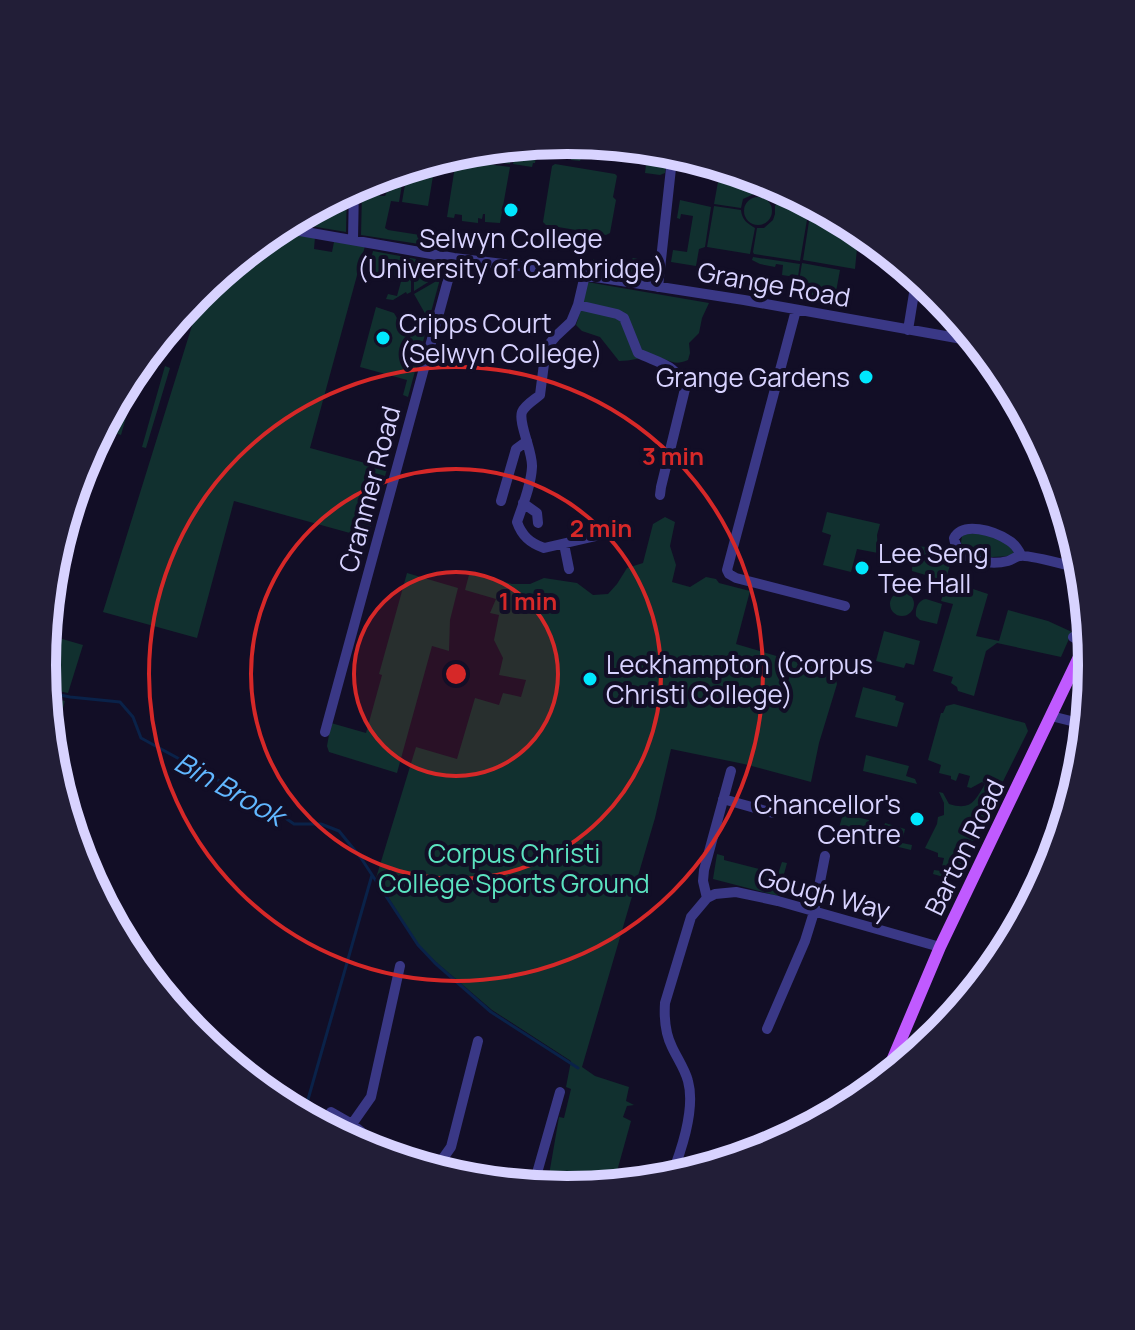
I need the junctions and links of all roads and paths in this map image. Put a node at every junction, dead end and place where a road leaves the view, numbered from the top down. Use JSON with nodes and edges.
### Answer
{"nodes":[{"id":1,"x":671,"y":164,"type":"edge"},
{"id":2,"x":354,"y":200,"type":"edge"},
{"id":3,"x":298,"y":231,"type":"edge"},
{"id":4,"x":353,"y":240,"type":"junction"},
{"id":5,"x":454,"y":258,"type":"junction"},
{"id":6,"x":585,"y":275,"type":"junction"},
{"id":7,"x":658,"y":287,"type":"junction"},
{"id":8,"x":915,"y":289,"type":"edge"},
{"id":9,"x":578,"y":305,"type":"junction"},
{"id":10,"x":796,"y":310,"type":"junction"},
{"id":11,"x":908,"y":330,"type":"junction"},
{"id":12,"x":961,"y":339,"type":"edge"},
{"id":13,"x":527,"y":441,"type":"junction"},
{"id":14,"x":660,"y":495,"type":"dead end"},
{"id":15,"x":501,"y":501,"type":"dead end"},
{"id":16,"x":523,"y":503,"type":"junction"},
{"id":17,"x":538,"y":523,"type":"dead end"},
{"id":18,"x":605,"y":534,"type":"dead end"},
{"id":19,"x":564,"y":544,"type":"junction"},
{"id":20,"x":1021,"y":555,"type":"junction"},
{"id":21,"x":1069,"y":566,"type":"edge"},
{"id":22,"x":569,"y":569,"type":"dead end"},
{"id":23,"x":845,"y":606,"type":"dead end"},
{"id":24,"x":1073,"y":637,"type":"dead end"},
{"id":25,"x":1078,"y":638,"type":"edge"},
{"id":26,"x":1079,"y":657,"type":"edge"},
{"id":27,"x":1046,"y":719,"type":"junction"},
{"id":28,"x":1076,"y":723,"type":"edge"},
{"id":29,"x":325,"y":732,"type":"dead end"},
{"id":30,"x":731,"y":771,"type":"dead end"},
{"id":31,"x":723,"y":799,"type":"junction"},
{"id":32,"x":767,"y":808,"type":"dead end"},
{"id":33,"x":826,"y":856,"type":"dead end"},
{"id":34,"x":707,"y":898,"type":"junction"},
{"id":35,"x":814,"y":912,"type":"junction"},
{"id":36,"x":940,"y":947,"type":"junction"},
{"id":37,"x":400,"y":966,"type":"dead end"},
{"id":38,"x":767,"y":1029,"type":"dead end"},
{"id":39,"x":478,"y":1041,"type":"dead end"},
{"id":40,"x":892,"y":1060,"type":"edge"},
{"id":41,"x":560,"y":1092,"type":"dead end"},
{"id":42,"x":331,"y":1112,"type":"dead end"},
{"id":43,"x":352,"y":1124,"type":"junction"},
{"id":44,"x":367,"y":1136,"type":"edge"},
{"id":45,"x":441,"y":1161,"type":"edge"},
{"id":46,"x":675,"y":1165,"type":"edge"},
{"id":47,"x":536,"y":1175,"type":"edge"}],
"edges":[{"from":1,"to":7,"type":"street"},
{"from":2,"to":4,"type":"street"},
{"from":3,"to":4,"type":"street","name":"Grange Road"},
{"from":4,"to":5,"type":"street","name":"Grange Road"},
{"from":5,"to":6,"type":"street","name":"Grange Road"},
{"from":5,"to":29,"type":"street","name":"Cranmer Road"},
{"from":6,"to":7,"type":"street","name":"Grange Road"},
{"from":6,"to":9,"type":"street"},
{"from":7,"to":10,"type":"street","name":"Grange Road"},
{"from":8,"to":11,"type":"street"},
{"from":9,"to":13,"type":"street"},
{"from":9,"to":14,"type":"street"},
{"from":10,"to":11,"type":"street","name":"Grange Road"},
{"from":10,"to":23,"type":"street"},
{"from":11,"to":12,"type":"street","name":"Grange Road"},
{"from":13,"to":15,"type":"street"},
{"from":13,"to":16,"type":"street"},
{"from":16,"to":17,"type":"street"},
{"from":16,"to":19,"type":"street"},
{"from":18,"to":19,"type":"street"},
{"from":19,"to":22,"type":"street"},
{"from":20,"to":20,"type":"street"},
{"from":20,"to":21,"type":"street"},
{"from":24,"to":25,"type":"street"},
{"from":26,"to":27,"type":"main road","name":"Barton Road"},
{"from":27,"to":28,"type":"street"},
{"from":27,"to":36,"type":"main road","name":"Barton Road"},
{"from":30,"to":31,"type":"street"},
{"from":31,"to":32,"type":"street"},
{"from":31,"to":34,"type":"street"},
{"from":33,"to":35,"type":"street"},
{"from":34,"to":35,"type":"street","name":"Gough Way"},
{"from":34,"to":46,"type":"street"},
{"from":35,"to":36,"type":"street","name":"Gough Way"},
{"from":35,"to":38,"type":"street"},
{"from":36,"to":40,"type":"main road","name":"Barton Road"},
{"from":37,"to":43,"type":"street"},
{"from":39,"to":45,"type":"street"},
{"from":41,"to":47,"type":"street"},
{"from":42,"to":43,"type":"street"},
{"from":43,"to":44,"type":"street"}]}
